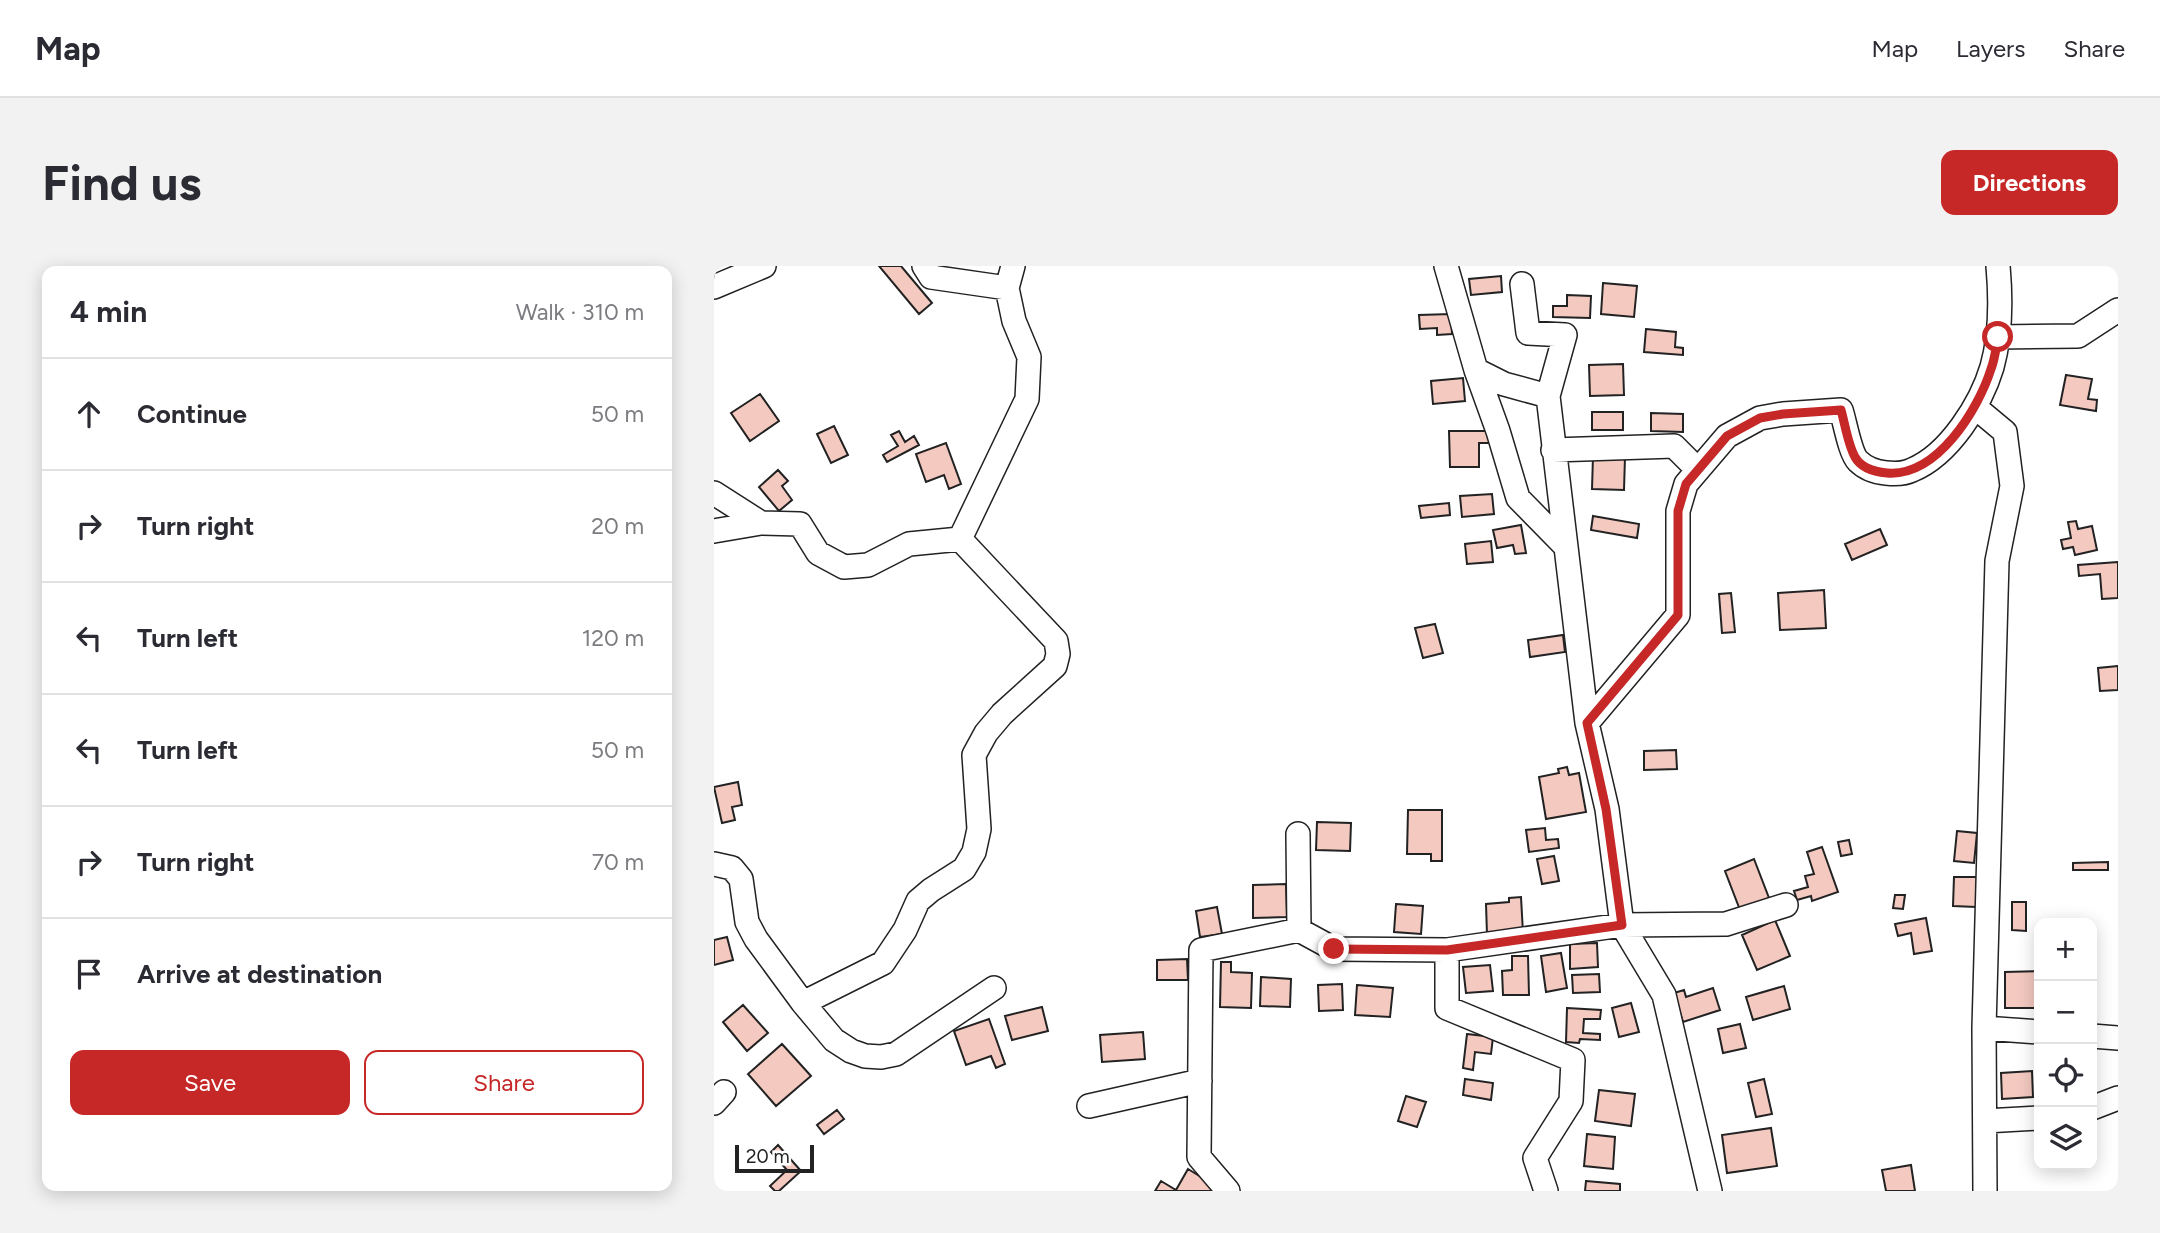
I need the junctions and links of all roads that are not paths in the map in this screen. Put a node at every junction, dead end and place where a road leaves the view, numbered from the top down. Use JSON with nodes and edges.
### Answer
{"nodes":[{"id":1,"x":764,"y":266,"type":"edge"},
{"id":2,"x":924,"y":266,"type":"edge"},
{"id":3,"x":1013,"y":266,"type":"edge"},
{"id":4,"x":1446,"y":266,"type":"edge"},
{"id":5,"x":1998,"y":266,"type":"edge"},
{"id":6,"x":1522,"y":284,"type":"dead end"},
{"id":7,"x":714,"y":287,"type":"edge"},
{"id":8,"x":1007,"y":288,"type":"junction"},
{"id":9,"x":2118,"y":310,"type":"edge"},
{"id":10,"x":1998,"y":337,"type":"junction"},
{"id":11,"x":1476,"y":370,"type":"junction"},
{"id":12,"x":1548,"y":396,"type":"junction"},
{"id":13,"x":1975,"y":407,"type":"junction"},
{"id":14,"x":1553,"y":450,"type":"junction"},
{"id":15,"x":1698,"y":470,"type":"junction"},
{"id":16,"x":714,"y":493,"type":"edge"},
{"id":17,"x":761,"y":523,"type":"junction"},
{"id":18,"x":714,"y":530,"type":"edge"},
{"id":19,"x":960,"y":539,"type":"junction"},
{"id":20,"x":1565,"y":546,"type":"junction"},
{"id":21,"x":1587,"y":723,"type":"junction"},
{"id":22,"x":1298,"y":834,"type":"dead end"},
{"id":23,"x":714,"y":864,"type":"edge"},
{"id":24,"x":1786,"y":905,"type":"dead end"},
{"id":25,"x":1622,"y":925,"type":"junction"},
{"id":26,"x":1299,"y":930,"type":"junction"},
{"id":27,"x":1447,"y":950,"type":"junction"},
{"id":28,"x":994,"y":988,"type":"dead end"},
{"id":29,"x":803,"y":1003,"type":"junction"},
{"id":30,"x":1984,"y":1028,"type":"junction"},
{"id":31,"x":2034,"y":1032,"type":"edge"},
{"id":32,"x":2097,"y":1036,"type":"edge"},
{"id":33,"x":2118,"y":1038,"type":"edge"},
{"id":34,"x":1200,"y":1081,"type":"junction"},
{"id":35,"x":2118,"y":1098,"type":"edge"},
{"id":36,"x":1089,"y":1107,"type":"dead end"},
{"id":37,"x":2095,"y":1107,"type":"edge"},
{"id":38,"x":2034,"y":1118,"type":"edge"},
{"id":39,"x":1985,"y":1121,"type":"junction"},
{"id":40,"x":1228,"y":1191,"type":"edge"},
{"id":41,"x":1546,"y":1191,"type":"edge"},
{"id":42,"x":1710,"y":1191,"type":"edge"},
{"id":43,"x":1985,"y":1191,"type":"edge"}],
"edges":[{"from":1,"to":7,"type":"street"},
{"from":2,"to":8,"type":"street"},
{"from":3,"to":8,"type":"street"},
{"from":4,"to":11,"type":"street"},
{"from":5,"to":10,"type":"street"},
{"from":6,"to":12,"type":"street"},
{"from":8,"to":19,"type":"street"},
{"from":9,"to":10,"type":"street"},
{"from":10,"to":13,"type":"street"},
{"from":11,"to":12,"type":"street"},
{"from":11,"to":20,"type":"street"},
{"from":12,"to":14,"type":"street"},
{"from":13,"to":15,"type":"street"},
{"from":13,"to":30,"type":"street"},
{"from":14,"to":15,"type":"street"},
{"from":14,"to":20,"type":"street"},
{"from":15,"to":21,"type":"street"},
{"from":16,"to":17,"type":"street"},
{"from":17,"to":18,"type":"street"},
{"from":17,"to":19,"type":"street"},
{"from":19,"to":29,"type":"street"},
{"from":20,"to":21,"type":"street"},
{"from":21,"to":25,"type":"street"},
{"from":22,"to":26,"type":"street"},
{"from":23,"to":29,"type":"street"},
{"from":24,"to":25,"type":"street"},
{"from":25,"to":27,"type":"street"},
{"from":25,"to":42,"type":"street"},
{"from":26,"to":27,"type":"street"},
{"from":26,"to":34,"type":"street"},
{"from":27,"to":41,"type":"street"},
{"from":28,"to":29,"type":"street"},
{"from":30,"to":31,"type":"street"},
{"from":30,"to":39,"type":"street"},
{"from":32,"to":33,"type":"street"},
{"from":34,"to":36,"type":"street"},
{"from":34,"to":40,"type":"street"},
{"from":35,"to":37,"type":"street"},
{"from":38,"to":39,"type":"street"},
{"from":39,"to":43,"type":"street"}]}
